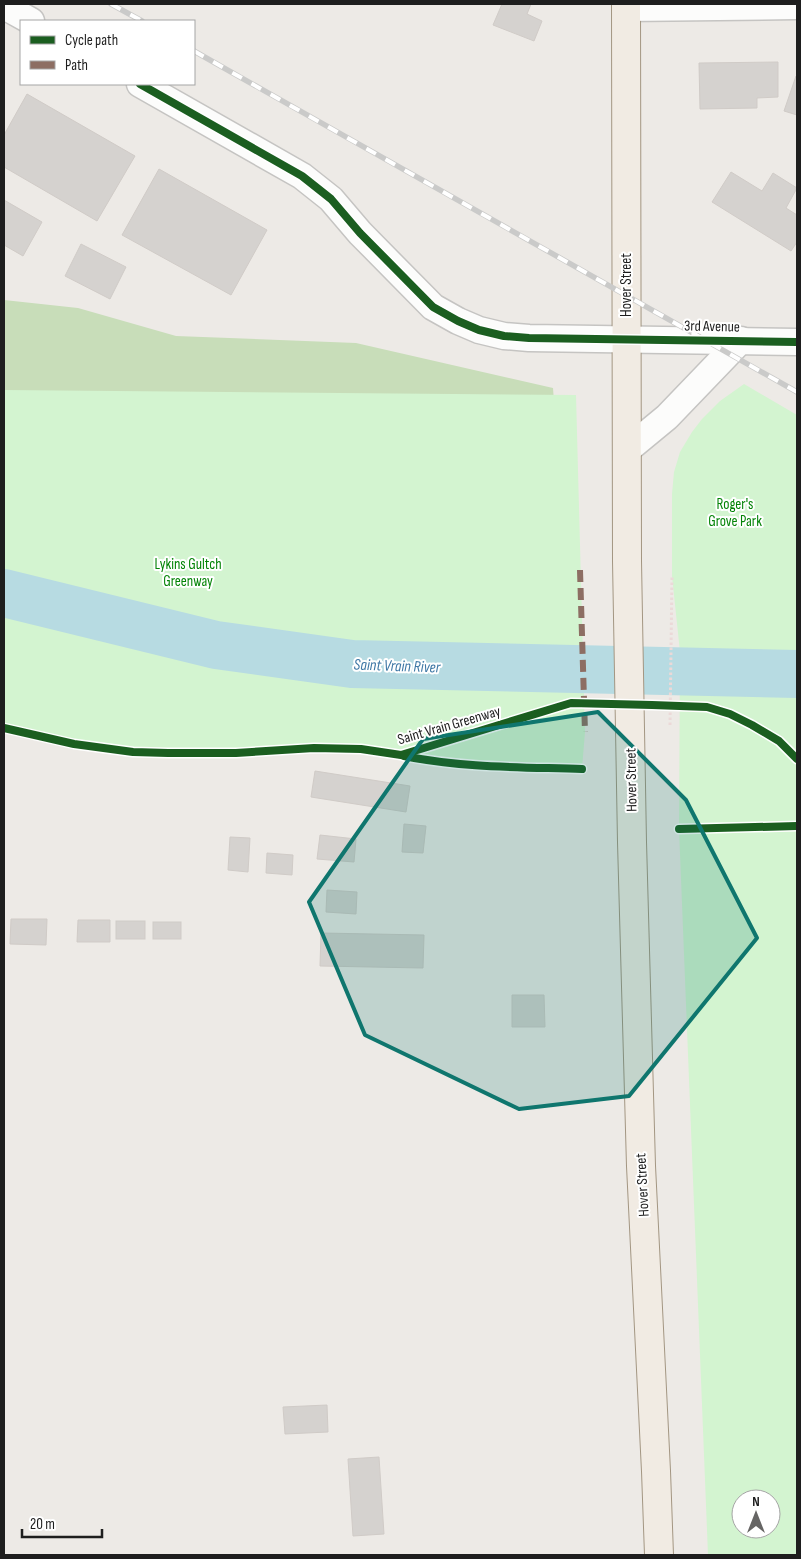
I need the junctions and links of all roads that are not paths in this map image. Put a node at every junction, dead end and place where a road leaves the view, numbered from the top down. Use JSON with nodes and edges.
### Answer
{"nodes":[{"id":1,"x":4,"y":6,"type":"edge"},
{"id":2,"x":626,"y":6,"type":"edge"},
{"id":3,"x":797,"y":6,"type":"edge"},
{"id":4,"x":28,"y":20,"type":"edge"},
{"id":5,"x":142,"y":85,"type":"edge"},
{"id":6,"x":626,"y":339,"type":"junction"},
{"id":7,"x":741,"y":340,"type":"junction"},
{"id":8,"x":797,"y":342,"type":"edge"},
{"id":9,"x":627,"y":450,"type":"junction"},
{"id":10,"x":659,"y":1555,"type":"edge"}],
"edges":[{"from":1,"to":4,"type":"street"},
{"from":2,"to":3,"type":"street"},
{"from":2,"to":6,"type":"main road","name":"Hover Street"},
{"from":5,"to":6,"type":"street","name":"3rd Avenue"},
{"from":6,"to":7,"type":"street","name":"3rd Avenue"},
{"from":6,"to":9,"type":"main road","name":"Hover Street"},
{"from":7,"to":8,"type":"street","name":"3rd Avenue"},
{"from":7,"to":9,"type":"street"},
{"from":9,"to":10,"type":"main road","name":"Hover Street"}]}
